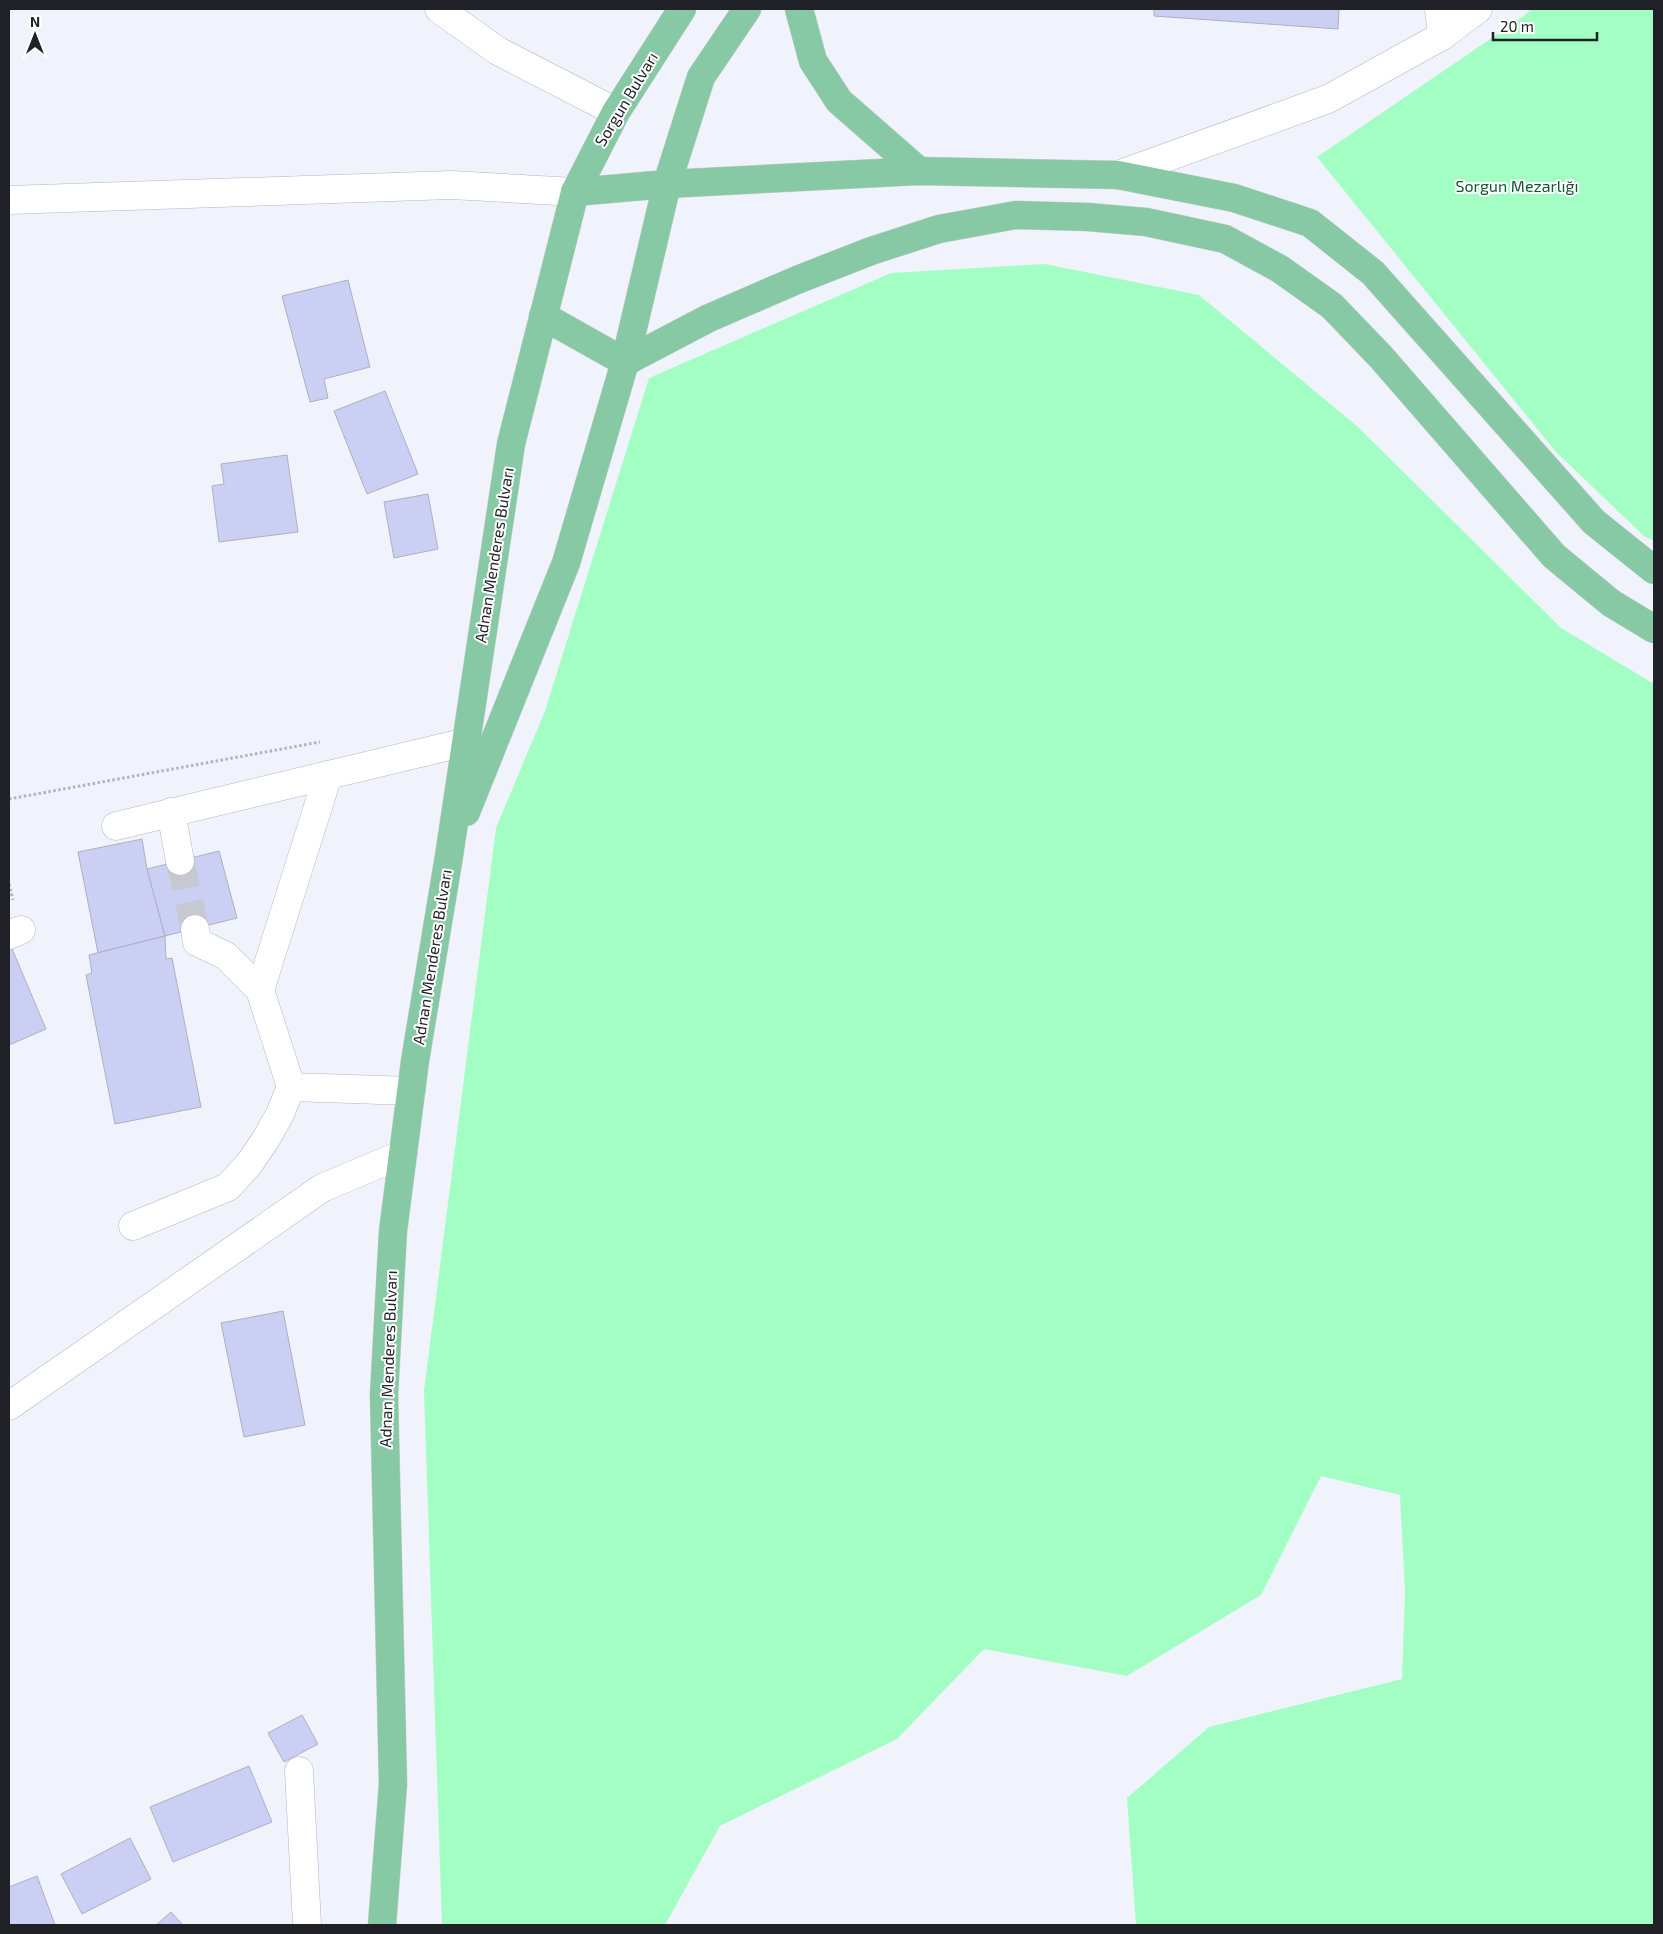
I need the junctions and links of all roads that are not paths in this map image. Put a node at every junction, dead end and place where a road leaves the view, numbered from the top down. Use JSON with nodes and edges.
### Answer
{"nodes":[{"id":1,"x":439,"y":9,"type":"edge"},
{"id":2,"x":682,"y":9,"type":"edge"},
{"id":3,"x":747,"y":9,"type":"edge"},
{"id":4,"x":799,"y":9,"type":"edge"},
{"id":5,"x":1439,"y":9,"type":"edge"},
{"id":6,"x":1478,"y":9,"type":"edge"},
{"id":7,"x":1442,"y":36,"type":"junction"},
{"id":8,"x":616,"y":112,"type":"junction"},
{"id":9,"x":919,"y":171,"type":"junction"},
{"id":10,"x":1118,"y":174,"type":"junction"},
{"id":11,"x":667,"y":184,"type":"junction"},
{"id":12,"x":574,"y":192,"type":"junction"},
{"id":13,"x":9,"y":200,"type":"edge"},
{"id":14,"x":543,"y":316,"type":"junction"},
{"id":15,"x":625,"y":362,"type":"junction"},
{"id":16,"x":1654,"y":570,"type":"edge"},
{"id":17,"x":1654,"y":629,"type":"edge"},
{"id":18,"x":466,"y":742,"type":"junction"},
{"id":19,"x":328,"y":775,"type":"junction"},
{"id":20,"x":171,"y":812,"type":"junction"},
{"id":21,"x":116,"y":826,"type":"dead end"},
{"id":22,"x":449,"y":856,"type":"junction"},
{"id":23,"x":180,"y":861,"type":"tunnel mouth"},
{"id":24,"x":195,"y":929,"type":"tunnel mouth"},
{"id":25,"x":260,"y":990,"type":"junction"},
{"id":26,"x":292,"y":1087,"type":"junction"},
{"id":27,"x":411,"y":1091,"type":"junction"},
{"id":28,"x":402,"y":1154,"type":"junction"},
{"id":29,"x":134,"y":1226,"type":"dead end"},
{"id":30,"x":9,"y":1406,"type":"edge"},
{"id":31,"x":299,"y":1771,"type":"dead end"},
{"id":32,"x":307,"y":1925,"type":"edge"},
{"id":33,"x":382,"y":1925,"type":"edge"}],
"edges":[{"from":1,"to":8,"type":"street"},
{"from":2,"to":8,"type":"main road","name":"Sorgun Bulvarı"},
{"from":3,"to":11,"type":"main road","name":"Adnan Menderes Bulvarı"},
{"from":4,"to":9,"type":"main road"},
{"from":5,"to":7,"type":"street"},
{"from":6,"to":7,"type":"street"},
{"from":7,"to":10,"type":"street"},
{"from":8,"to":12,"type":"main road","name":"Sorgun Bulvarı"},
{"from":9,"to":10,"type":"main road"},
{"from":9,"to":11,"type":"main road"},
{"from":10,"to":16,"type":"main road"},
{"from":11,"to":12,"type":"main road"},
{"from":11,"to":15,"type":"main road","name":"Adnan Menderes Bulvarı"},
{"from":12,"to":13,"type":"street"},
{"from":12,"to":14,"type":"main road","name":"Sorgun Bulvarı"},
{"from":14,"to":15,"type":"main road"},
{"from":14,"to":18,"type":"main road","name":"Adnan Menderes Bulvarı"},
{"from":15,"to":17,"type":"main road"},
{"from":15,"to":22,"type":"main road","name":"Adnan Menderes Bulvarı"},
{"from":18,"to":19,"type":"street"},
{"from":18,"to":22,"type":"main road","name":"Adnan Menderes Bulvarı"},
{"from":19,"to":20,"type":"street"},
{"from":19,"to":25,"type":"street"},
{"from":20,"to":21,"type":"street"},
{"from":20,"to":23,"type":"street"},
{"from":22,"to":27,"type":"main road","name":"Adnan Menderes Bulvarı"},
{"from":24,"to":25,"type":"street"},
{"from":25,"to":26,"type":"street"},
{"from":26,"to":27,"type":"street"},
{"from":26,"to":29,"type":"street"},
{"from":27,"to":28,"type":"main road","name":"Adnan Menderes Bulvarı"},
{"from":28,"to":30,"type":"street"},
{"from":28,"to":33,"type":"main road","name":"Adnan Menderes Bulvarı"},
{"from":31,"to":32,"type":"street"}]}
